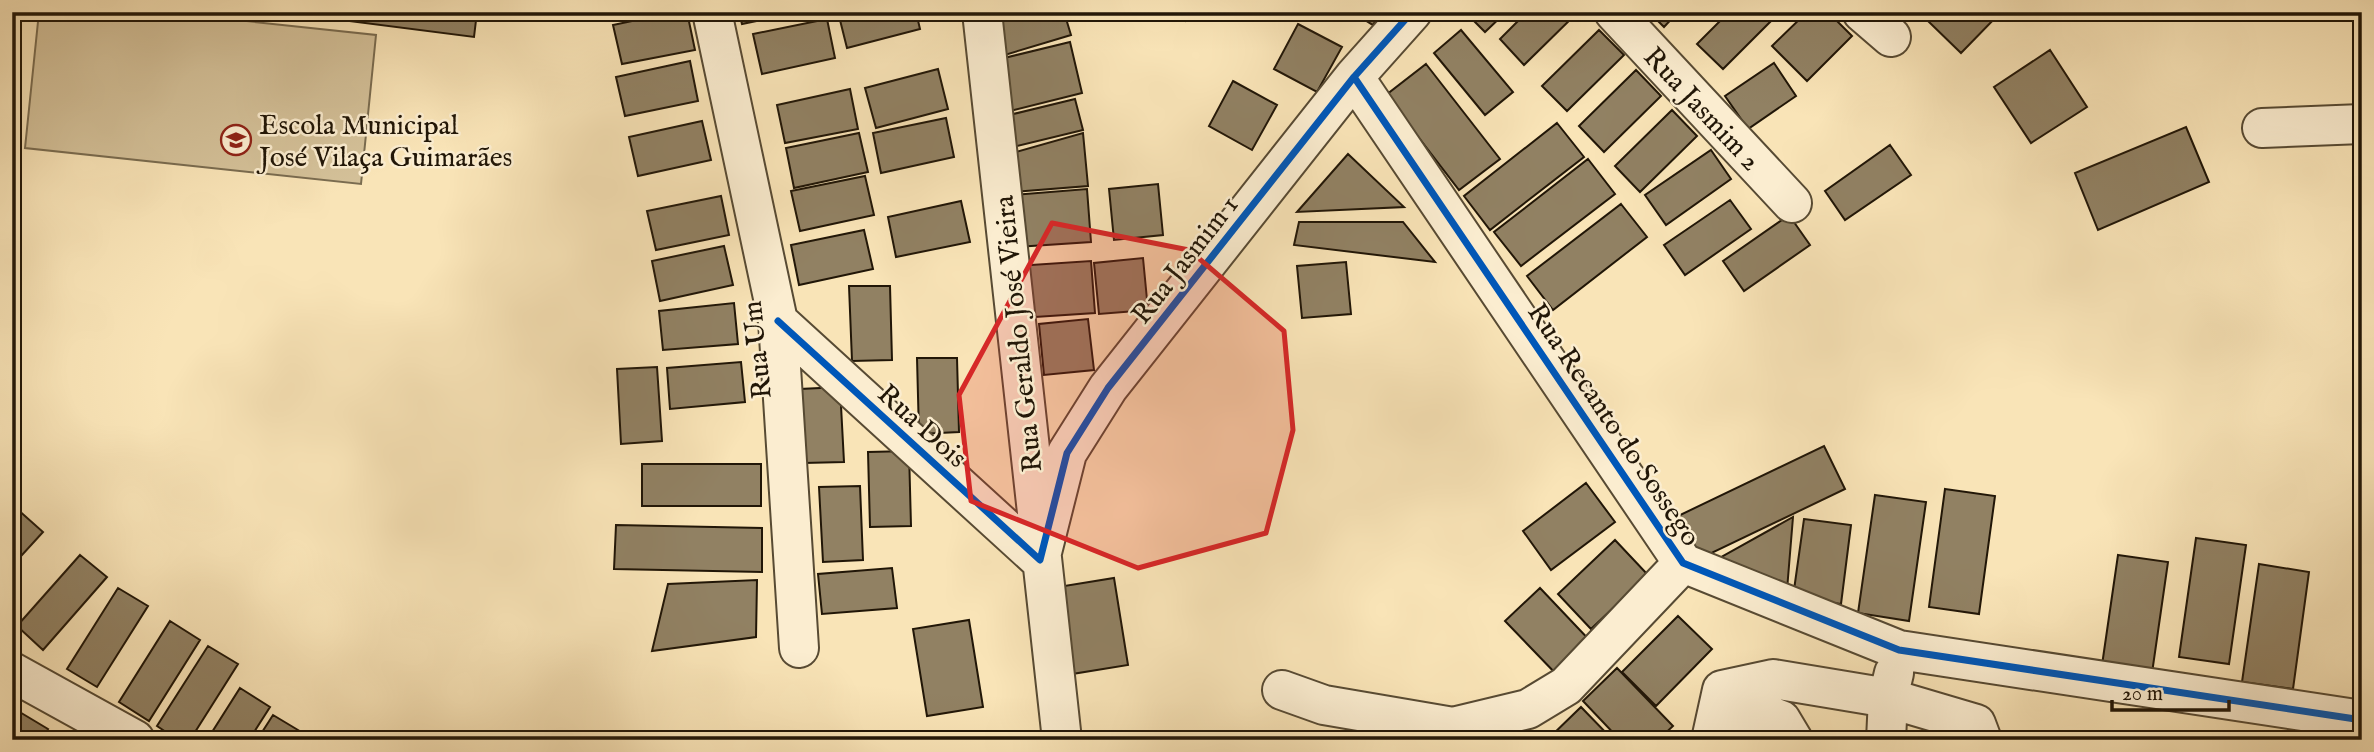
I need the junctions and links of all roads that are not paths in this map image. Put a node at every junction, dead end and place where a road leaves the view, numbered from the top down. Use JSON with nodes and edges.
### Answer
{"nodes":[{"id":1,"x":712,"y":12,"type":"edge"},
{"id":2,"x":982,"y":12,"type":"edge"},
{"id":3,"x":1412,"y":12,"type":"edge"},
{"id":4,"x":1614,"y":12,"type":"edge"},
{"id":5,"x":1862,"y":12,"type":"edge"},
{"id":6,"x":1891,"y":37,"type":"dead end"},
{"id":7,"x":1354,"y":77,"type":"junction"},
{"id":8,"x":2362,"y":124,"type":"edge"},
{"id":9,"x":2262,"y":128,"type":"dead end"},
{"id":10,"x":1792,"y":203,"type":"dead end"},
{"id":11,"x":778,"y":321,"type":"junction"},
{"id":12,"x":1040,"y":560,"type":"junction"},
{"id":13,"x":1683,"y":563,"type":"junction"},
{"id":14,"x":799,"y":648,"type":"dead end"},
{"id":15,"x":1899,"y":650,"type":"junction"},
{"id":16,"x":12,"y":672,"type":"edge"},
{"id":17,"x":1282,"y":690,"type":"dead end"},
{"id":18,"x":1888,"y":698,"type":"junction"},
{"id":19,"x":2362,"y":720,"type":"edge"},
{"id":20,"x":135,"y":740,"type":"edge"},
{"id":21,"x":1062,"y":740,"type":"edge"},
{"id":22,"x":1711,"y":740,"type":"edge"},
{"id":23,"x":1720,"y":740,"type":"edge"},
{"id":24,"x":1793,"y":740,"type":"edge"},
{"id":25,"x":1886,"y":740,"type":"edge"},
{"id":26,"x":1982,"y":740,"type":"edge"}],
"edges":[{"from":1,"to":11,"type":"street","name":"Rua Um"},
{"from":2,"to":12,"type":"street","name":"Rua Geraldo José Vieira"},
{"from":3,"to":7,"type":"street","name":"Rua Jasmim 1"},
{"from":4,"to":10,"type":"street","name":"Rua Jasmim 2"},
{"from":5,"to":6,"type":"street"},
{"from":7,"to":12,"type":"street","name":"Rua Jasmim 1"},
{"from":7,"to":13,"type":"street","name":"Rua Recanto do Sossego"},
{"from":8,"to":9,"type":"street"},
{"from":11,"to":12,"type":"street","name":"Rua Dois"},
{"from":11,"to":14,"type":"street","name":"Rua Um"},
{"from":12,"to":21,"type":"street","name":"Rua Geraldo José Vieira"},
{"from":13,"to":15,"type":"street","name":"Rua Recanto do Sossego"},
{"from":13,"to":17,"type":"street"},
{"from":15,"to":18,"type":"street"},
{"from":15,"to":19,"type":"street","name":"Rua Recanto do Sossego"},
{"from":16,"to":20,"type":"street"},
{"from":18,"to":22,"type":"street"},
{"from":18,"to":25,"type":"street"},
{"from":18,"to":26,"type":"street"},
{"from":23,"to":24,"type":"street"}]}
